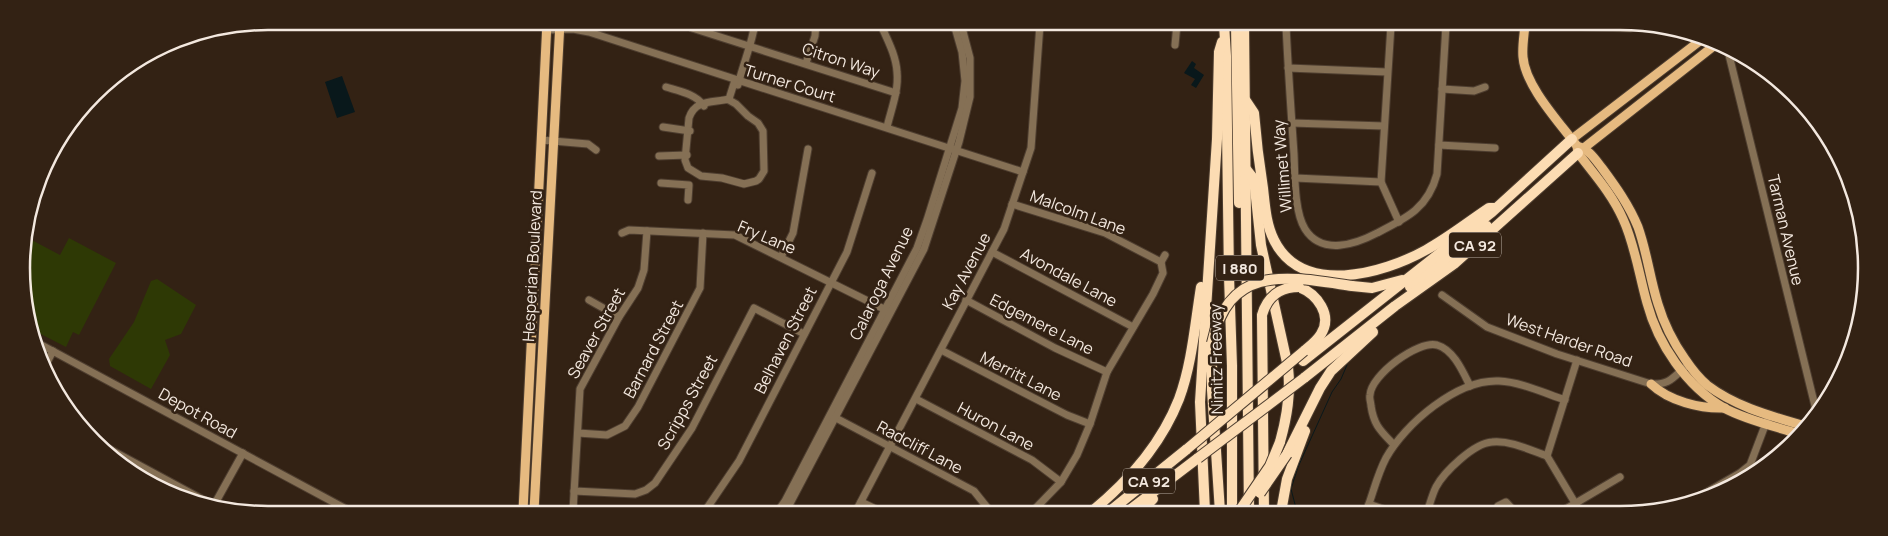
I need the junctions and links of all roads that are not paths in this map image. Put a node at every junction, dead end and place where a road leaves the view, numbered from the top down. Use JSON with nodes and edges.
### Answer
{"nodes":[{"id":1,"x":547,"y":30,"type":"edge"},
{"id":2,"x":560,"y":30,"type":"edge"},
{"id":3,"x":579,"y":30,"type":"edge"},
{"id":4,"x":706,"y":30,"type":"edge"},
{"id":5,"x":753,"y":30,"type":"edge"},
{"id":6,"x":815,"y":30,"type":"edge"},
{"id":7,"x":883,"y":30,"type":"edge"},
{"id":8,"x":956,"y":30,"type":"edge"},
{"id":9,"x":963,"y":30,"type":"edge"},
{"id":10,"x":1040,"y":30,"type":"edge"},
{"id":11,"x":1176,"y":30,"type":"edge"},
{"id":12,"x":1224,"y":30,"type":"edge"},
{"id":13,"x":1232,"y":30,"type":"edge"},
{"id":14,"x":1236,"y":30,"type":"edge"},
{"id":15,"x":1244,"y":30,"type":"edge"},
{"id":16,"x":1286,"y":30,"type":"edge"},
{"id":17,"x":1391,"y":30,"type":"edge"},
{"id":18,"x":1446,"y":30,"type":"edge"},
{"id":19,"x":1526,"y":30,"type":"edge"},
{"id":20,"x":1697,"y":43,"type":"edge"},
{"id":21,"x":750,"y":45,"type":"junction"},
{"id":22,"x":1176,"y":45,"type":"dead end"},
{"id":23,"x":1711,"y":48,"type":"edge"},
{"id":24,"x":1226,"y":56,"type":"junction"},
{"id":25,"x":1730,"y":57,"type":"edge"},
{"id":26,"x":806,"y":63,"type":"junction"},
{"id":27,"x":1288,"y":68,"type":"junction"},
{"id":28,"x":1387,"y":72,"type":"junction"},
{"id":29,"x":737,"y":81,"type":"junction"},
{"id":30,"x":666,"y":87,"type":"dead end"},
{"id":31,"x":1485,"y":87,"type":"dead end"},
{"id":32,"x":1442,"y":89,"type":"junction"},
{"id":33,"x":896,"y":92,"type":"junction"},
{"id":34,"x":1246,"y":101,"type":"junction"},
{"id":35,"x":731,"y":102,"type":"junction"},
{"id":36,"x":703,"y":104,"type":"junction"},
{"id":37,"x":1292,"y":123,"type":"junction"},
{"id":38,"x":1384,"y":126,"type":"junction"},
{"id":39,"x":663,"y":127,"type":"dead end"},
{"id":40,"x":887,"y":127,"type":"junction"},
{"id":41,"x":689,"y":131,"type":"junction"},
{"id":42,"x":542,"y":140,"type":"junction"},
{"id":43,"x":553,"y":142,"type":"junction"},
{"id":44,"x":1439,"y":145,"type":"junction"},
{"id":45,"x":1578,"y":146,"type":"junction"},
{"id":46,"x":1495,"y":148,"type":"dead end"},
{"id":47,"x":808,"y":149,"type":"dead end"},
{"id":48,"x":596,"y":150,"type":"dead end"},
{"id":49,"x":953,"y":150,"type":"junction"},
{"id":50,"x":686,"y":155,"type":"junction"},
{"id":51,"x":659,"y":156,"type":"dead end"},
{"id":52,"x":1246,"y":169,"type":"junction"},
{"id":53,"x":693,"y":171,"type":"junction"},
{"id":54,"x":1022,"y":172,"type":"junction"},
{"id":55,"x":872,"y":173,"type":"dead end"},
{"id":56,"x":1295,"y":178,"type":"junction"},
{"id":57,"x":1380,"y":182,"type":"junction"},
{"id":58,"x":661,"y":183,"type":"dead end"},
{"id":59,"x":689,"y":185,"type":"junction"},
{"id":60,"x":688,"y":200,"type":"dead end"},
{"id":61,"x":1012,"y":204,"type":"junction"},
{"id":62,"x":1495,"y":208,"type":"junction"},
{"id":63,"x":1399,"y":222,"type":"junction"},
{"id":64,"x":647,"y":230,"type":"junction"},
{"id":65,"x":622,"y":233,"type":"dead end"},
{"id":66,"x":703,"y":233,"type":"junction"},
{"id":67,"x":1209,"y":236,"type":"junction"},
{"id":68,"x":992,"y":252,"type":"junction"},
{"id":69,"x":781,"y":257,"type":"junction"},
{"id":70,"x":1410,"y":278,"type":"junction"},
{"id":71,"x":831,"y":282,"type":"junction"},
{"id":72,"x":1442,"y":295,"type":"dead end"},
{"id":73,"x":589,"y":300,"type":"dead end"},
{"id":74,"x":966,"y":300,"type":"junction"},
{"id":75,"x":1395,"y":306,"type":"junction"},
{"id":76,"x":888,"y":310,"type":"junction"},
{"id":77,"x":619,"y":317,"type":"junction"},
{"id":78,"x":1133,"y":326,"type":"junction"},
{"id":79,"x":804,"y":334,"type":"junction"},
{"id":80,"x":43,"y":346,"type":"edge"},
{"id":81,"x":941,"y":350,"type":"junction"},
{"id":82,"x":53,"y":351,"type":"junction"},
{"id":83,"x":1304,"y":356,"type":"junction"},
{"id":84,"x":1329,"y":358,"type":"junction"},
{"id":85,"x":48,"y":360,"type":"edge"},
{"id":86,"x":1342,"y":360,"type":"junction"},
{"id":87,"x":1577,"y":360,"type":"junction"},
{"id":88,"x":1685,"y":367,"type":"junction"},
{"id":89,"x":1106,"y":372,"type":"junction"},
{"id":90,"x":1651,"y":384,"type":"junction"},
{"id":91,"x":1470,"y":386,"type":"junction"},
{"id":92,"x":916,"y":399,"type":"junction"},
{"id":93,"x":1565,"y":400,"type":"junction"},
{"id":94,"x":1814,"y":406,"type":"edge"},
{"id":95,"x":1725,"y":408,"type":"junction"},
{"id":96,"x":833,"y":417,"type":"junction"},
{"id":97,"x":1767,"y":419,"type":"junction"},
{"id":98,"x":1090,"y":424,"type":"junction"},
{"id":99,"x":1787,"y":425,"type":"junction"},
{"id":100,"x":1798,"y":426,"type":"edge"},
{"id":101,"x":1794,"y":430,"type":"edge"},
{"id":102,"x":578,"y":433,"type":"junction"},
{"id":103,"x":1394,"y":445,"type":"junction"},
{"id":104,"x":890,"y":447,"type":"junction"},
{"id":105,"x":243,"y":454,"type":"junction"},
{"id":106,"x":122,"y":456,"type":"edge"},
{"id":107,"x":1548,"y":456,"type":"junction"},
{"id":108,"x":1198,"y":458,"type":"junction"},
{"id":109,"x":1620,"y":477,"type":"dead end"},
{"id":110,"x":1734,"y":477,"type":"edge"},
{"id":111,"x":1061,"y":482,"type":"junction"},
{"id":112,"x":184,"y":491,"type":"edge"},
{"id":113,"x":574,"y":491,"type":"junction"},
{"id":114,"x":218,"y":500,"type":"edge"},
{"id":115,"x":861,"y":502,"type":"junction"},
{"id":116,"x":1576,"y":503,"type":"junction"},
{"id":117,"x":1369,"y":504,"type":"joint"},
{"id":118,"x":340,"y":506,"type":"edge"},
{"id":119,"x":523,"y":506,"type":"edge"},
{"id":120,"x":534,"y":506,"type":"edge"},
{"id":121,"x":572,"y":506,"type":"edge"},
{"id":122,"x":708,"y":506,"type":"edge"},
{"id":123,"x":781,"y":506,"type":"edge"},
{"id":124,"x":788,"y":506,"type":"edge"},
{"id":125,"x":859,"y":506,"type":"edge"},
{"id":126,"x":869,"y":506,"type":"edge"},
{"id":127,"x":985,"y":506,"type":"edge"},
{"id":128,"x":1038,"y":506,"type":"edge"},
{"id":129,"x":1098,"y":506,"type":"edge"},
{"id":130,"x":1116,"y":506,"type":"edge"},
{"id":131,"x":1135,"y":506,"type":"edge"},
{"id":132,"x":1146,"y":506,"type":"edge"},
{"id":133,"x":1205,"y":506,"type":"edge"},
{"id":134,"x":1220,"y":506,"type":"edge"},
{"id":135,"x":1240,"y":506,"type":"edge"},
{"id":136,"x":1240,"y":506,"type":"edge"},
{"id":137,"x":1240,"y":506,"type":"edge"},
{"id":138,"x":1244,"y":506,"type":"edge"},
{"id":139,"x":1247,"y":506,"type":"edge"},
{"id":140,"x":1264,"y":506,"type":"edge"},
{"id":141,"x":1282,"y":506,"type":"edge"},
{"id":142,"x":1374,"y":506,"type":"edge"},
{"id":143,"x":1429,"y":506,"type":"edge"},
{"id":144,"x":1498,"y":506,"type":"dead end"},
{"id":145,"x":1510,"y":506,"type":"edge"},
{"id":146,"x":1571,"y":506,"type":"edge"},
{"id":147,"x":1578,"y":506,"type":"edge"}],
"edges":[{"from":1,"to":42,"type":"main road","name":"Hesperian Boulevard"},
{"from":2,"to":43,"type":"main road","name":"Hesperian Boulevard"},
{"from":3,"to":29,"type":"street","name":"Turner Court"},
{"from":4,"to":21,"type":"street","name":"Citron Way"},
{"from":5,"to":21,"type":"street"},
{"from":6,"to":26,"type":"street"},
{"from":7,"to":33,"type":"street"},
{"from":8,"to":49,"type":"street","name":"Calaroga Avenue"},
{"from":9,"to":49,"type":"street","name":"Calaroga Avenue"},
{"from":10,"to":54,"type":"street","name":"Kay Avenue"},
{"from":11,"to":22,"type":"street"},
{"from":12,"to":24,"type":"highway","name":"Nimitz Freeway","number":"I 880"},
{"from":12,"to":67,"type":"highway"},
{"from":13,"to":24,"type":"highway","number":"I 880"},
{"from":14,"to":136,"type":"highway","number":"I 880"},
{"from":15,"to":34,"type":"highway","name":"Nimitz Freeway","number":"I 880"},
{"from":16,"to":27,"type":"street","name":"Willimet Way"},
{"from":17,"to":28,"type":"street"},
{"from":18,"to":32,"type":"street","name":"Willimet Way"},
{"from":19,"to":45,"type":"main road"},
{"from":20,"to":45,"type":"main road","number":"CA 92"},
{"from":21,"to":26,"type":"street","name":"Citron Way"},
{"from":21,"to":29,"type":"street"},
{"from":23,"to":45,"type":"main road","number":"CA 92"},
{"from":24,"to":135,"type":"highway","name":"Nimitz Freeway","number":"I 880"},
{"from":25,"to":94,"type":"street","name":"Tarman Avenue"},
{"from":26,"to":33,"type":"street","name":"Citron Way"},
{"from":27,"to":28,"type":"street"},
{"from":27,"to":37,"type":"street","name":"Willimet Way"},
{"from":28,"to":38,"type":"street"},
{"from":29,"to":35,"type":"street"},
{"from":29,"to":40,"type":"street","name":"Turner Court"},
{"from":30,"to":36,"type":"street"},
{"from":31,"to":32,"type":"street"},
{"from":32,"to":44,"type":"street","name":"Willimet Way"},
{"from":33,"to":40,"type":"street"},
{"from":34,"to":52,"type":"highway","name":"Nimitz Freeway","number":"I 880"},
{"from":34,"to":62,"type":"highway"},
{"from":35,"to":36,"type":"street"},
{"from":35,"to":53,"type":"street"},
{"from":36,"to":41,"type":"street"},
{"from":37,"to":38,"type":"street"},
{"from":37,"to":56,"type":"street","name":"Willimet Way"},
{"from":38,"to":57,"type":"street"},
{"from":39,"to":41,"type":"street"},
{"from":40,"to":49,"type":"street","name":"Turner Court"},
{"from":41,"to":50,"type":"street"},
{"from":42,"to":43,"type":"street"},
{"from":42,"to":119,"type":"main road","name":"Hesperian Boulevard"},
{"from":43,"to":48,"type":"street"},
{"from":43,"to":120,"type":"main road","name":"Hesperian Boulevard"},
{"from":44,"to":46,"type":"street"},
{"from":44,"to":63,"type":"street","name":"Willimet Way"},
{"from":45,"to":62,"type":"highway","number":"CA 92"},
{"from":45,"to":75,"type":"highway","number":"CA 92"},
{"from":45,"to":84,"type":"highway"},
{"from":45,"to":88,"type":"main road"},
{"from":47,"to":69,"type":"street"},
{"from":49,"to":54,"type":"street","name":"Turner Court"},
{"from":49,"to":76,"type":"street","name":"Calaroga Avenue"},
{"from":50,"to":51,"type":"street"},
{"from":50,"to":53,"type":"street"},
{"from":52,"to":137,"type":"highway","name":"Nimitz Freeway","number":"I 880"},
{"from":52,"to":138,"type":"highway","bridge":true},
{"from":53,"to":59,"type":"street"},
{"from":54,"to":61,"type":"street","name":"Kay Avenue"},
{"from":55,"to":71,"type":"street","name":"Belhaven Street"},
{"from":56,"to":57,"type":"street"},
{"from":56,"to":63,"type":"street","name":"Willimet Way"},
{"from":57,"to":63,"type":"street"},
{"from":58,"to":59,"type":"street"},
{"from":59,"to":60,"type":"street"},
{"from":61,"to":68,"type":"street","name":"Kay Avenue"},
{"from":61,"to":78,"type":"street","name":"Malcolm Lane"},
{"from":62,"to":70,"type":"highway","number":"CA 92"},
{"from":64,"to":65,"type":"street","name":"Fry Lane"},
{"from":64,"to":66,"type":"street","name":"Fry Lane"},
{"from":64,"to":77,"type":"street","name":"Seaver Street"},
{"from":66,"to":69,"type":"street","name":"Fry Lane"},
{"from":66,"to":102,"type":"street","name":"Barnard Street"},
{"from":67,"to":129,"type":"highway"},
{"from":67,"to":133,"type":"highway"},
{"from":68,"to":74,"type":"street","name":"Kay Avenue"},
{"from":68,"to":78,"type":"street","name":"Avondale Lane"},
{"from":69,"to":71,"type":"street","name":"Fry Lane"},
{"from":70,"to":83,"type":"highway","number":"CA 92"},
{"from":70,"to":134,"type":"highway","bridge":true},
{"from":71,"to":76,"type":"street","name":"Fry Lane"},
{"from":71,"to":79,"type":"street","name":"Belhaven Street"},
{"from":72,"to":87,"type":"street","name":"West Harder Road"},
{"from":73,"to":77,"type":"street"},
{"from":74,"to":81,"type":"street","name":"Kay Avenue"},
{"from":74,"to":89,"type":"street","name":"Edgemere Lane"},
{"from":75,"to":84,"type":"highway","number":"CA 92"},
{"from":75,"to":86,"type":"highway"},
{"from":76,"to":96,"type":"street","name":"Calaroga Avenue"},
{"from":77,"to":102,"type":"street","name":"Seaver Street"},
{"from":78,"to":89,"type":"street"},
{"from":79,"to":113,"type":"street","name":"Scripps Street"},
{"from":79,"to":122,"type":"street","name":"Belhaven Street"},
{"from":80,"to":82,"type":"street","name":"Depot Road"},
{"from":81,"to":92,"type":"street","name":"Kay Avenue"},
{"from":81,"to":98,"type":"street","name":"Merritt Lane"},
{"from":82,"to":85,"type":"street"},
{"from":82,"to":105,"type":"street","name":"Depot Road"},
{"from":83,"to":130,"type":"highway","number":"CA 92","bridge":true},
{"from":83,"to":140,"type":"highway","bridge":true},
{"from":84,"to":108,"type":"highway","number":"CA 92","bridge":true},
{"from":86,"to":139,"type":"highway","bridge":true},
{"from":86,"to":141,"type":"highway"},
{"from":87,"to":90,"type":"street","name":"West Harder Road"},
{"from":87,"to":93,"type":"street"},
{"from":88,"to":90,"type":"street"},
{"from":88,"to":95,"type":"main road"},
{"from":88,"to":97,"type":"main road"},
{"from":89,"to":98,"type":"street"},
{"from":90,"to":95,"type":"main road"},
{"from":91,"to":93,"type":"street"},
{"from":91,"to":103,"type":"street"},
{"from":91,"to":103,"type":"street"},
{"from":92,"to":104,"type":"street","name":"Kay Avenue"},
{"from":92,"to":111,"type":"street","name":"Huron Lane"},
{"from":93,"to":107,"type":"street"},
{"from":95,"to":97,"type":"main road"},
{"from":96,"to":104,"type":"street","name":"Radcliff Lane"},
{"from":96,"to":123,"type":"street","name":"Calaroga Avenue"},
{"from":96,"to":124,"type":"street","name":"Calaroga Avenue"},
{"from":97,"to":99,"type":"main road"},
{"from":97,"to":110,"type":"street"},
{"from":98,"to":111,"type":"street"},
{"from":99,"to":100,"type":"main road"},
{"from":99,"to":101,"type":"main road"},
{"from":102,"to":113,"type":"street","name":"Seaver Street"},
{"from":103,"to":117,"type":"street"},
{"from":104,"to":115,"type":"street","name":"Kay Avenue"},
{"from":104,"to":127,"type":"street","name":"Radcliff Lane"},
{"from":105,"to":114,"type":"street"},
{"from":105,"to":118,"type":"street","name":"Depot Road"},
{"from":106,"to":112,"type":"street"},
{"from":107,"to":116,"type":"street"},
{"from":107,"to":143,"type":"street"},
{"from":108,"to":131,"type":"highway","number":"CA 92"},
{"from":108,"to":132,"type":"highway"},
{"from":109,"to":116,"type":"street"},
{"from":111,"to":128,"type":"street"},
{"from":113,"to":121,"type":"street","name":"Seaver Street"},
{"from":115,"to":125,"type":"street","name":"Kay Avenue"},
{"from":115,"to":126,"type":"street"},
{"from":116,"to":146,"type":"street"},
{"from":116,"to":147,"type":"street"},
{"from":117,"to":142,"type":"street"},
{"from":144,"to":145,"type":"street"}]}
